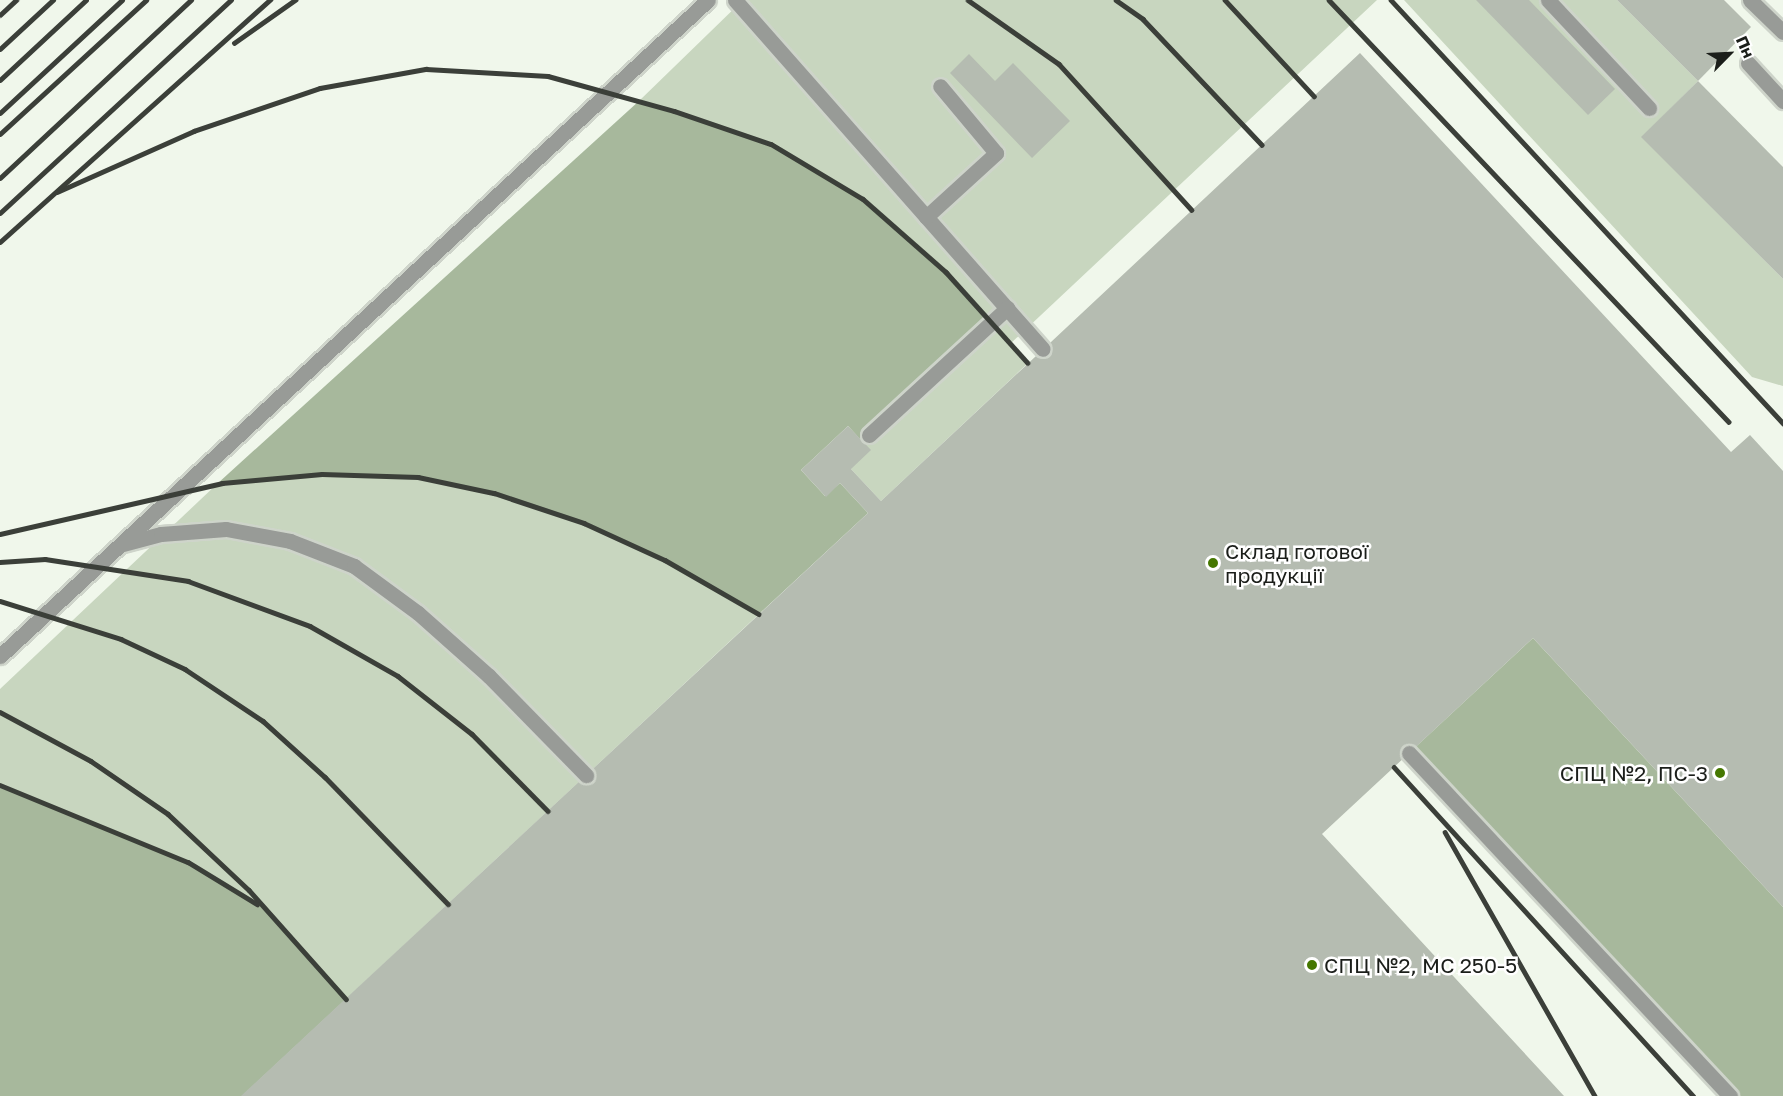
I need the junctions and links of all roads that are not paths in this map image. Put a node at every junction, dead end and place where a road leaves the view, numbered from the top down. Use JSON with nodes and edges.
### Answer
{"nodes":[{"id":1,"x":708,"y":0,"type":"edge"},
{"id":2,"x":735,"y":0,"type":"edge"},
{"id":3,"x":1548,"y":0,"type":"edge"},
{"id":4,"x":1750,"y":0,"type":"edge"},
{"id":5,"x":1783,"y":32,"type":"edge"},
{"id":6,"x":1748,"y":63,"type":"dead end"},
{"id":7,"x":940,"y":86,"type":"dead end"},
{"id":8,"x":1783,"y":101,"type":"edge"},
{"id":9,"x":1649,"y":108,"type":"dead end"},
{"id":10,"x":926,"y":217,"type":"junction"},
{"id":11,"x":1007,"y":308,"type":"junction"},
{"id":12,"x":1043,"y":349,"type":"dead end"},
{"id":13,"x":869,"y":435,"type":"dead end"},
{"id":14,"x":120,"y":544,"type":"junction"},
{"id":15,"x":0,"y":656,"type":"edge"},
{"id":16,"x":1409,"y":753,"type":"dead end"},
{"id":17,"x":586,"y":775,"type":"dead end"},
{"id":18,"x":1730,"y":1096,"type":"edge"}],
"edges":[{"from":1,"to":14,"type":"lane"},
{"from":2,"to":10,"type":"lane"},
{"from":3,"to":9,"type":"lane"},
{"from":4,"to":5,"type":"lane"},
{"from":6,"to":8,"type":"lane"},
{"from":7,"to":10,"type":"lane"},
{"from":10,"to":11,"type":"lane"},
{"from":11,"to":12,"type":"lane"},
{"from":11,"to":13,"type":"lane"},
{"from":14,"to":15,"type":"lane"},
{"from":14,"to":17,"type":"lane"},
{"from":16,"to":18,"type":"lane"}]}
